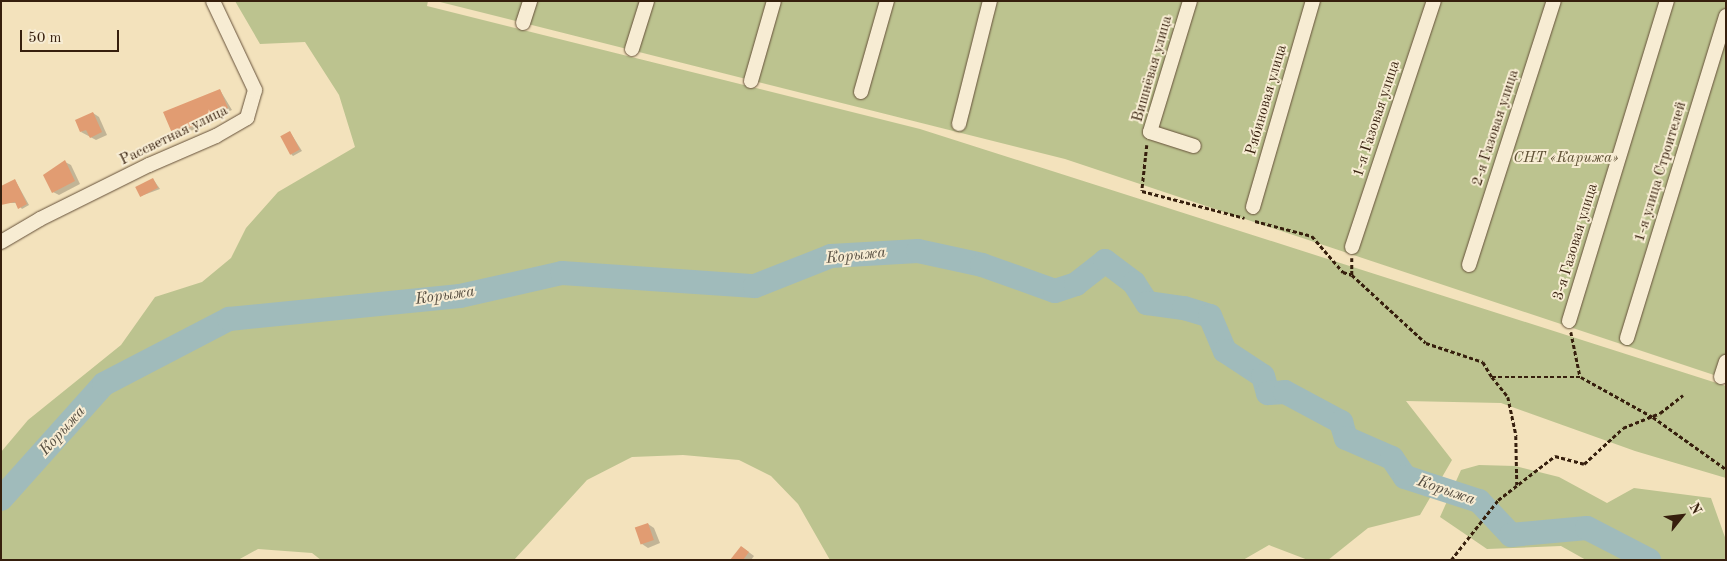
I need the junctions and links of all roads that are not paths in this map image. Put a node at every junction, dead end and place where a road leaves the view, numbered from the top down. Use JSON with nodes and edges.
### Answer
{"nodes":[{"id":1,"x":213,"y":1,"type":"edge"},
{"id":2,"x":530,"y":1,"type":"edge"},
{"id":3,"x":647,"y":1,"type":"edge"},
{"id":4,"x":774,"y":1,"type":"edge"},
{"id":5,"x":887,"y":1,"type":"edge"},
{"id":6,"x":990,"y":1,"type":"edge"},
{"id":7,"x":1190,"y":1,"type":"edge"},
{"id":8,"x":1313,"y":1,"type":"edge"},
{"id":9,"x":1434,"y":1,"type":"edge"},
{"id":10,"x":1554,"y":1,"type":"edge"},
{"id":11,"x":1667,"y":1,"type":"edge"},
{"id":12,"x":1726,"y":16,"type":"edge"},
{"id":13,"x":523,"y":23,"type":"dead end"},
{"id":14,"x":632,"y":49,"type":"dead end"},
{"id":15,"x":750,"y":81,"type":"dead end"},
{"id":16,"x":861,"y":92,"type":"dead end"},
{"id":17,"x":959,"y":124,"type":"dead end"},
{"id":18,"x":1194,"y":146,"type":"dead end"},
{"id":19,"x":1253,"y":207,"type":"dead end"},
{"id":20,"x":1,"y":242,"type":"edge"},
{"id":21,"x":1352,"y":247,"type":"road end"},
{"id":22,"x":1469,"y":265,"type":"dead end"},
{"id":23,"x":1569,"y":321,"type":"road end"},
{"id":24,"x":1627,"y":338,"type":"dead end"},
{"id":25,"x":1726,"y":362,"type":"edge"},
{"id":26,"x":1721,"y":377,"type":"dead end"}],
"edges":[{"from":1,"to":20,"type":"street","name":"Рассветная улица"},
{"from":2,"to":13,"type":"street"},
{"from":3,"to":14,"type":"street"},
{"from":4,"to":15,"type":"street"},
{"from":5,"to":16,"type":"street"},
{"from":6,"to":17,"type":"street"},
{"from":7,"to":18,"type":"street","name":"Вишнёвая улица"},
{"from":8,"to":19,"type":"street","name":"Рябиновая улица"},
{"from":9,"to":21,"type":"street","name":"1-я Газовая улица"},
{"from":10,"to":22,"type":"street","name":"2-я Газовая улица"},
{"from":11,"to":23,"type":"street","name":"3-я Газовая улица"},
{"from":12,"to":24,"type":"street","name":"1-я улица Строителей"},
{"from":25,"to":26,"type":"street"}]}
